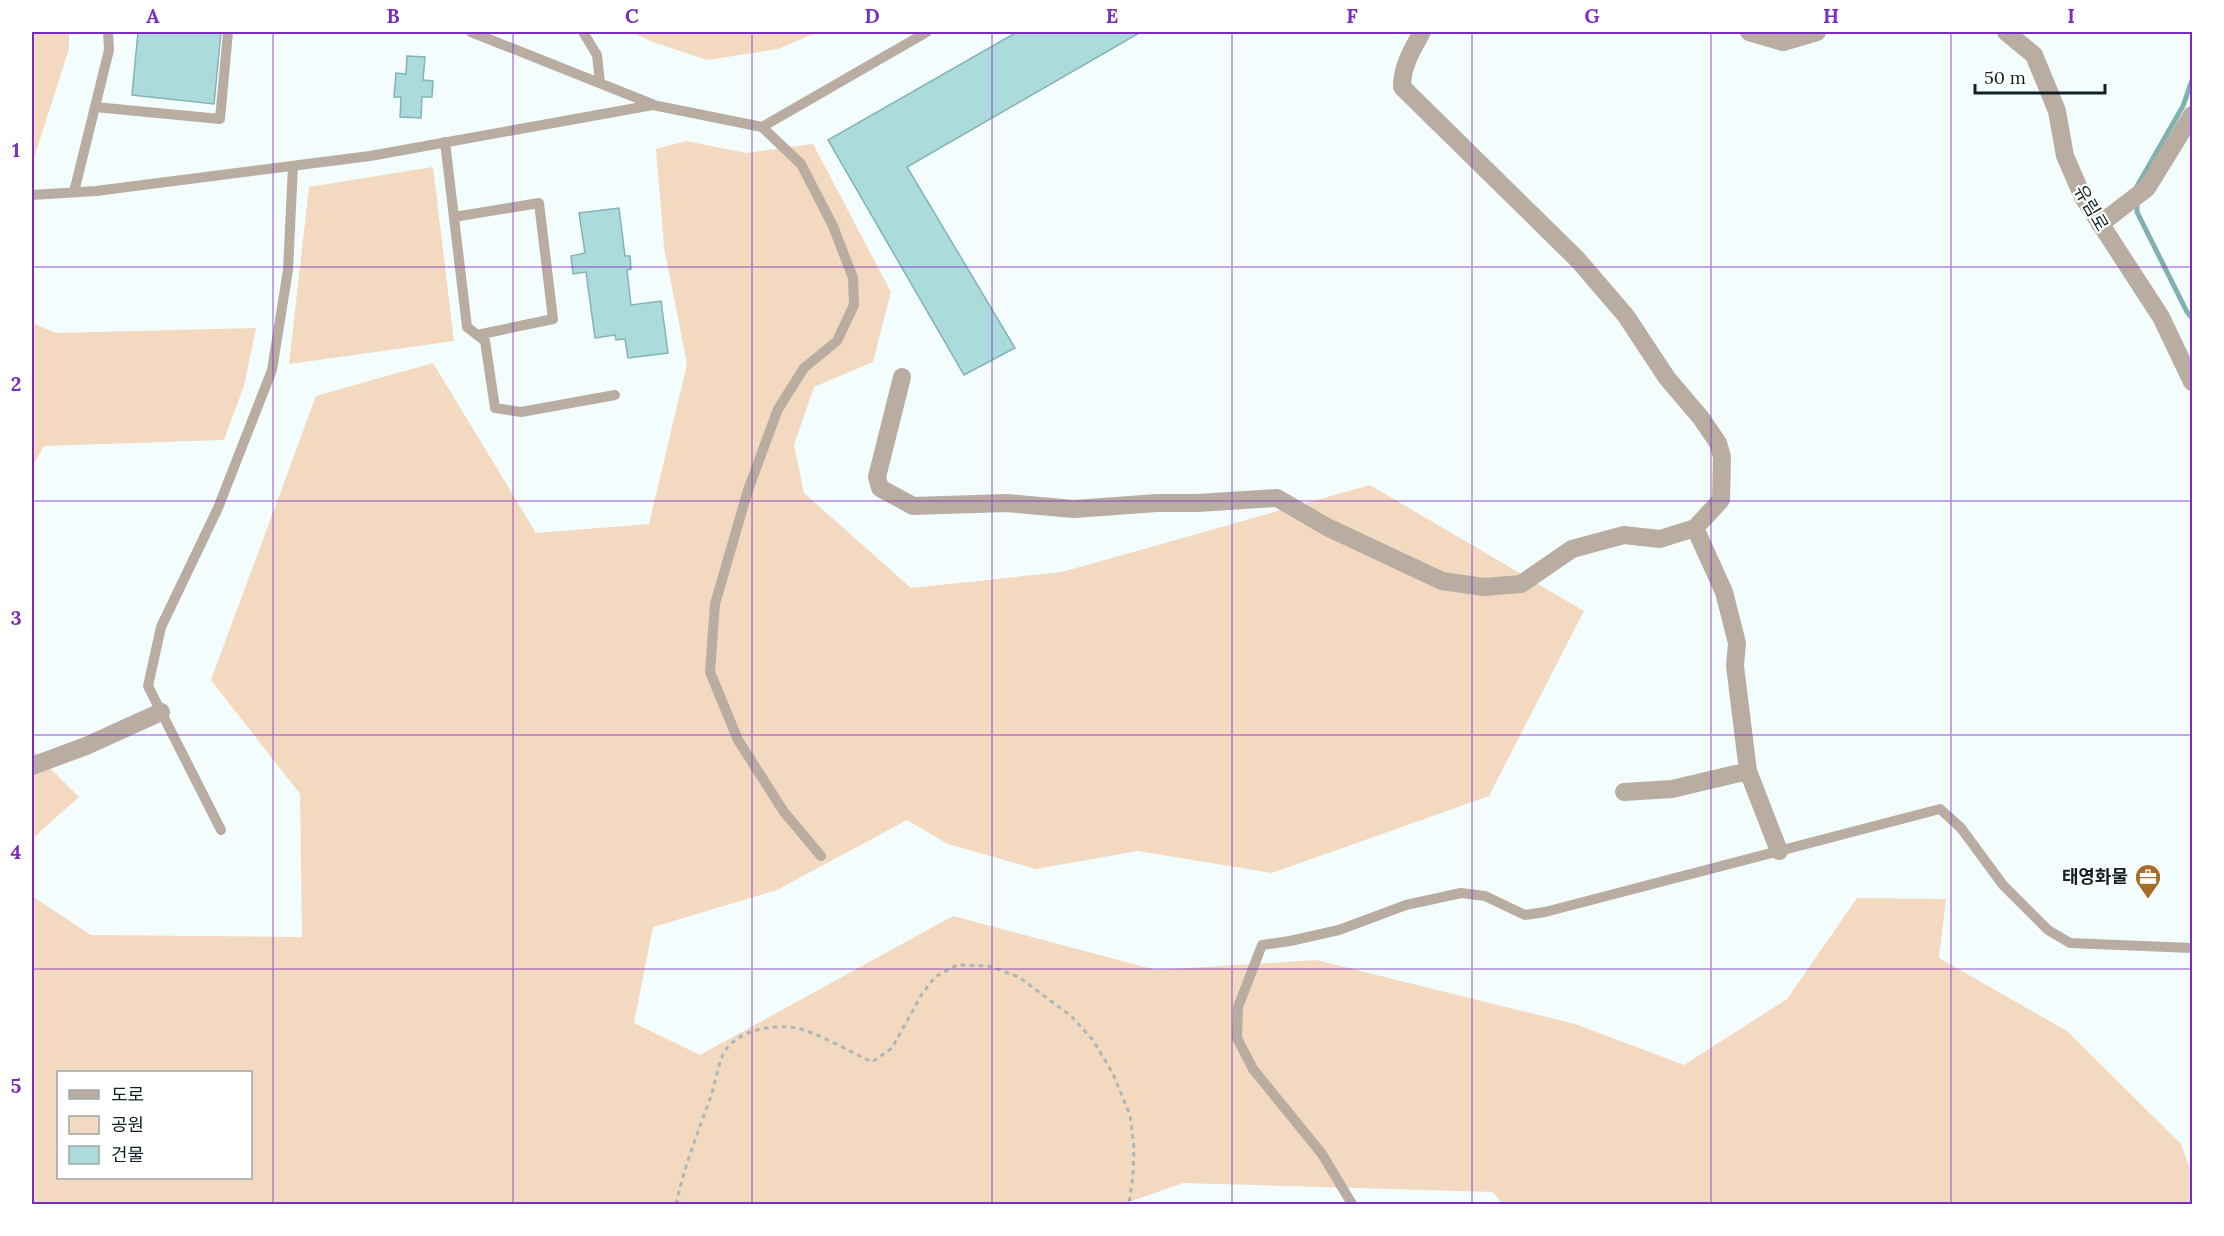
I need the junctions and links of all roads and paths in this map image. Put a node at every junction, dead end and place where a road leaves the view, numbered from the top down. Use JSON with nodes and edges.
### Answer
{"nodes":[{"id":1,"x":108,"y":32,"type":"edge"},
{"id":2,"x":228,"y":32,"type":"edge"},
{"id":3,"x":471,"y":32,"type":"edge"},
{"id":4,"x":583,"y":32,"type":"edge"},
{"id":5,"x":927,"y":32,"type":"edge"},
{"id":6,"x":1422,"y":32,"type":"edge"},
{"id":7,"x":1749,"y":32,"type":"edge"},
{"id":8,"x":1817,"y":32,"type":"edge"},
{"id":9,"x":2006,"y":32,"type":"edge"},
{"id":10,"x":600,"y":83,"type":"junction"},
{"id":11,"x":653,"y":105,"type":"junction"},
{"id":12,"x":95,"y":107,"type":"junction"},
{"id":13,"x":2193,"y":115,"type":"edge"},
{"id":14,"x":762,"y":127,"type":"junction"},
{"id":15,"x":445,"y":142,"type":"junction"},
{"id":16,"x":293,"y":166,"type":"junction"},
{"id":17,"x":74,"y":192,"type":"junction"},
{"id":18,"x":32,"y":195,"type":"edge"},
{"id":19,"x":454,"y":217,"type":"junction"},
{"id":20,"x":2100,"y":224,"type":"junction"},
{"id":21,"x":477,"y":335,"type":"junction"},
{"id":22,"x":902,"y":377,"type":"dead end"},
{"id":23,"x":2193,"y":382,"type":"edge"},
{"id":24,"x":615,"y":395,"type":"dead end"},
{"id":25,"x":1695,"y":528,"type":"junction"},
{"id":26,"x":161,"y":712,"type":"junction"},
{"id":27,"x":32,"y":766,"type":"edge"},
{"id":28,"x":1748,"y":771,"type":"junction"},
{"id":29,"x":1624,"y":792,"type":"dead end"},
{"id":30,"x":221,"y":830,"type":"dead end"},
{"id":31,"x":1779,"y":850,"type":"junction"},
{"id":32,"x":820,"y":856,"type":"dead end"},
{"id":33,"x":2193,"y":948,"type":"edge"},
{"id":34,"x":676,"y":1204,"type":"edge"},
{"id":35,"x":1129,"y":1204,"type":"edge"},
{"id":36,"x":1352,"y":1204,"type":"edge"}],
"edges":[{"from":1,"to":12,"type":"lane"},
{"from":2,"to":12,"type":"lane"},
{"from":3,"to":10,"type":"lane"},
{"from":4,"to":10,"type":"lane"},
{"from":5,"to":14,"type":"lane"},
{"from":6,"to":25,"type":"street"},
{"from":7,"to":8,"type":"street"},
{"from":9,"to":20,"type":"street","name":"유림로"},
{"from":10,"to":11,"type":"lane"},
{"from":11,"to":14,"type":"lane"},
{"from":11,"to":15,"type":"lane"},
{"from":12,"to":17,"type":"lane"},
{"from":13,"to":20,"type":"street"},
{"from":14,"to":32,"type":"lane"},
{"from":15,"to":16,"type":"lane"},
{"from":15,"to":19,"type":"lane"},
{"from":16,"to":17,"type":"lane"},
{"from":16,"to":26,"type":"lane"},
{"from":17,"to":18,"type":"lane"},
{"from":19,"to":21,"type":"lane"},
{"from":19,"to":21,"type":"lane"},
{"from":20,"to":23,"type":"street","name":"유림로"},
{"from":21,"to":24,"type":"lane"},
{"from":22,"to":25,"type":"street"},
{"from":25,"to":28,"type":"street"},
{"from":26,"to":27,"type":"street"},
{"from":26,"to":30,"type":"lane"},
{"from":28,"to":29,"type":"street"},
{"from":28,"to":31,"type":"street"},
{"from":31,"to":33,"type":"lane"},
{"from":31,"to":36,"type":"lane"},
{"from":34,"to":35,"type":"path"}]}
